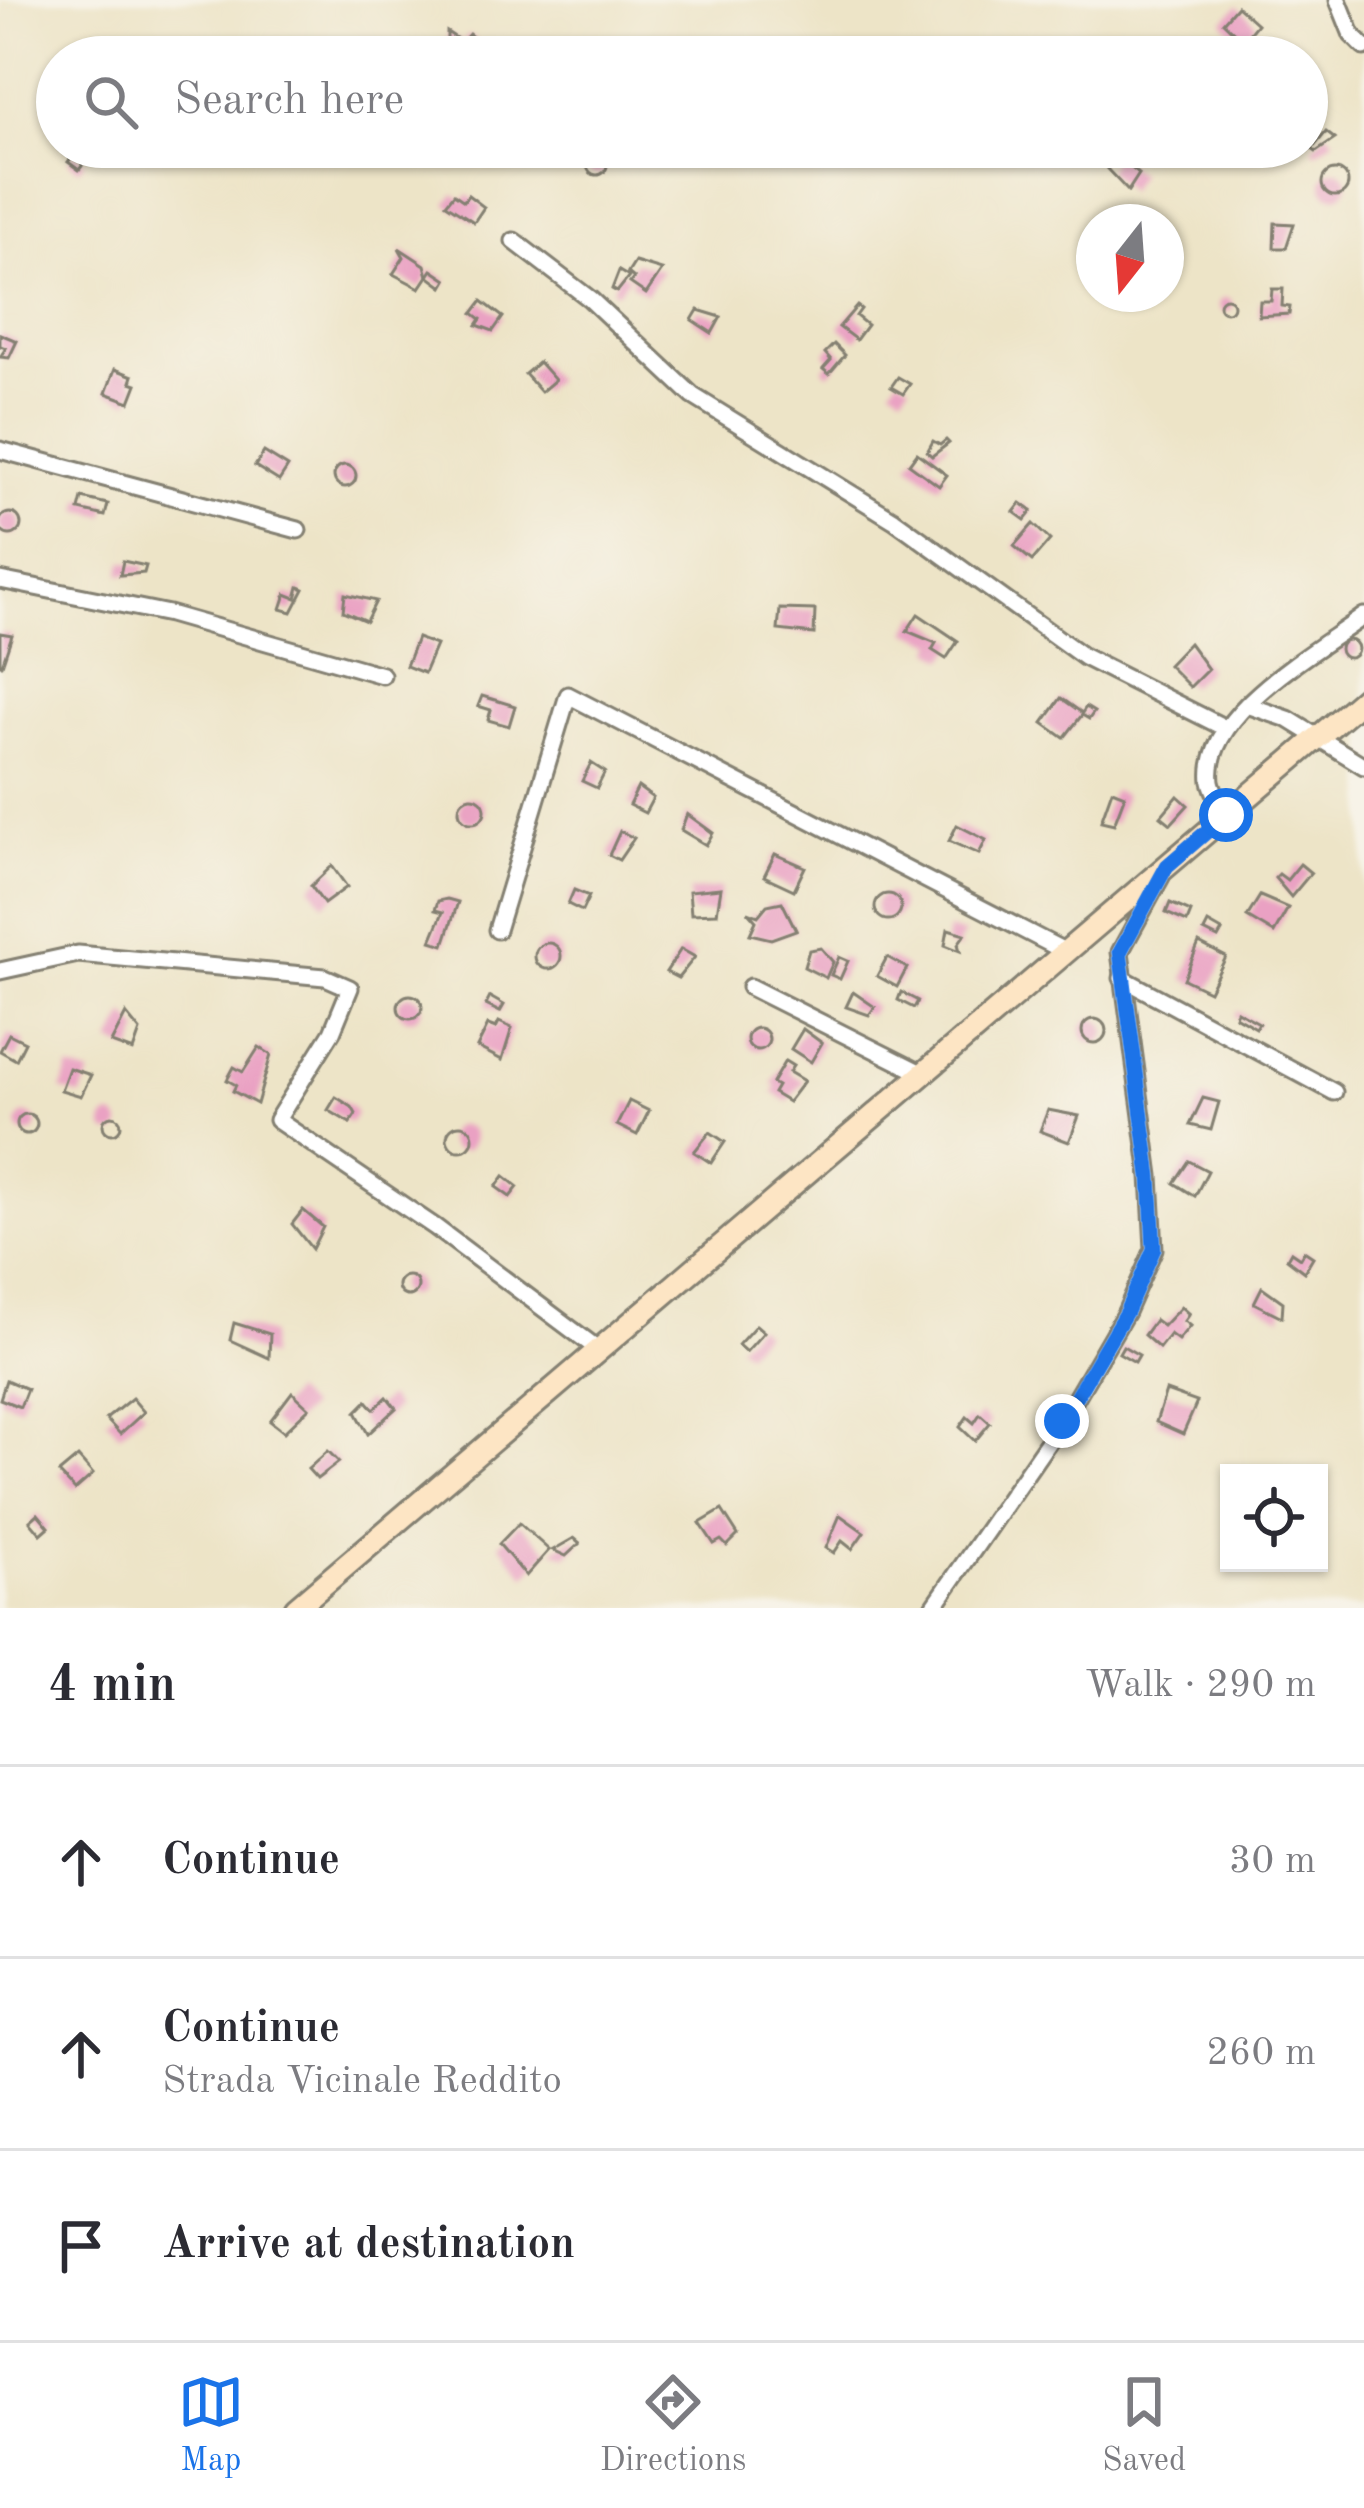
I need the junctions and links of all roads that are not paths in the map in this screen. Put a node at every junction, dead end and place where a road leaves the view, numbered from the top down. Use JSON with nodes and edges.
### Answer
{"nodes":[{"id":1,"x":1338,"y":0,"type":"edge"},
{"id":2,"x":1364,"y":46,"type":"edge"},
{"id":3,"x":514,"y":242,"type":"dead end"},
{"id":4,"x":0,"y":450,"type":"edge"},
{"id":5,"x":298,"y":530,"type":"dead end"},
{"id":6,"x":0,"y":580,"type":"edge"},
{"id":7,"x":1364,"y":616,"type":"edge"},
{"id":8,"x":382,"y":675,"type":"dead end"},
{"id":9,"x":1364,"y":698,"type":"edge"},
{"id":10,"x":1247,"y":705,"type":"junction"},
{"id":11,"x":1225,"y":728,"type":"junction"},
{"id":12,"x":1315,"y":740,"type":"junction"},
{"id":13,"x":1364,"y":766,"type":"edge"},
{"id":14,"x":1226,"y":815,"type":"junction"},
{"id":15,"x":1167,"y":866,"type":"junction"},
{"id":16,"x":497,"y":930,"type":"dead end"},
{"id":17,"x":1066,"y":952,"type":"junction"},
{"id":18,"x":0,"y":971,"type":"edge"},
{"id":19,"x":1122,"y":978,"type":"junction"},
{"id":20,"x":750,"y":987,"type":"dead end"},
{"id":21,"x":923,"y":1074,"type":"junction"},
{"id":22,"x":1334,"y":1092,"type":"dead end"},
{"id":23,"x":599,"y":1349,"type":"junction"},
{"id":24,"x":296,"y":1608,"type":"edge"},
{"id":25,"x":933,"y":1608,"type":"edge"}],
"edges":[{"from":1,"to":2,"type":"street"},
{"from":3,"to":11,"type":"street"},
{"from":4,"to":5,"type":"street"},
{"from":6,"to":8,"type":"street"},
{"from":7,"to":10,"type":"street"},
{"from":9,"to":12,"type":"main road"},
{"from":10,"to":11,"type":"street"},
{"from":10,"to":12,"type":"street"},
{"from":11,"to":14,"type":"street"},
{"from":12,"to":13,"type":"street"},
{"from":12,"to":14,"type":"main road"},
{"from":14,"to":15,"type":"main road"},
{"from":15,"to":17,"type":"main road"},
{"from":15,"to":19,"type":"street"},
{"from":16,"to":17,"type":"street"},
{"from":17,"to":21,"type":"main road"},
{"from":18,"to":23,"type":"street"},
{"from":19,"to":22,"type":"street"},
{"from":19,"to":25,"type":"street"},
{"from":20,"to":21,"type":"street"},
{"from":21,"to":23,"type":"main road"},
{"from":23,"to":24,"type":"main road"}]}
